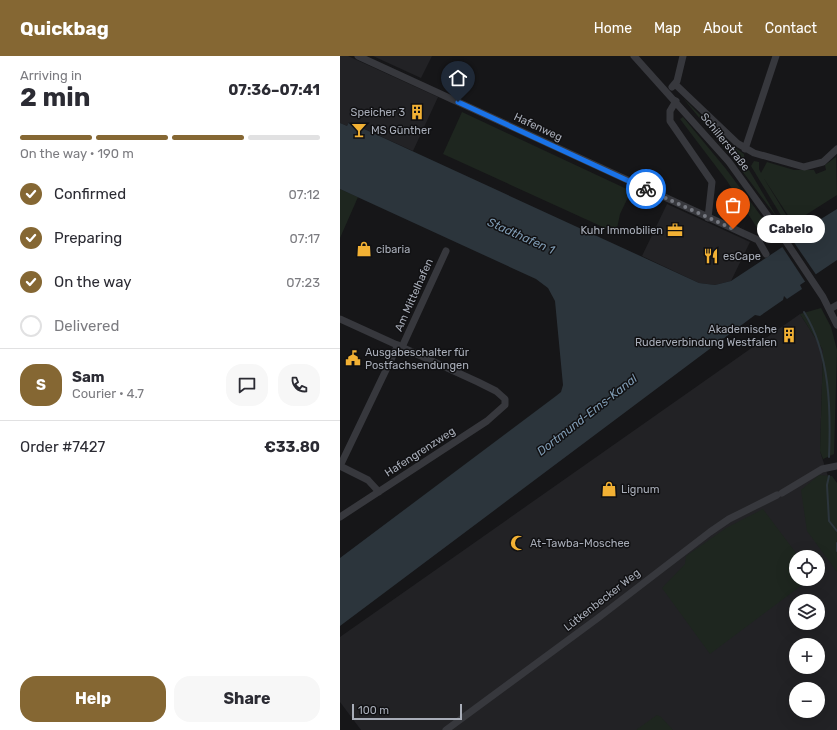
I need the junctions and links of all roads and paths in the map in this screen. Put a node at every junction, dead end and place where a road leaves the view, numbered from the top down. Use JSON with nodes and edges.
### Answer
{"nodes":[{"id":1,"x":358,"y":56,"type":"edge"},
{"id":2,"x":634,"y":56,"type":"edge"},
{"id":3,"x":683,"y":56,"type":"edge"},
{"id":4,"x":776,"y":56,"type":"edge"},
{"id":5,"x":675,"y":84,"type":"junction"},
{"id":6,"x":667,"y":92,"type":"junction"},
{"id":7,"x":676,"y":101,"type":"junction"},
{"id":8,"x":745,"y":149,"type":"junction"},
{"id":9,"x":836,"y":151,"type":"edge"},
{"id":10,"x":708,"y":218,"type":"junction"},
{"id":11,"x":446,"y":251,"type":"dead end"},
{"id":12,"x":766,"y":254,"type":"dead end"},
{"id":13,"x":837,"y":305,"type":"edge"},
{"id":14,"x":830,"y":309,"type":"junction"},
{"id":15,"x":340,"y":319,"type":"edge"},
{"id":16,"x":837,"y":325,"type":"edge"},
{"id":17,"x":400,"y":346,"type":"junction"},
{"id":18,"x":505,"y":399,"type":"joint"},
{"id":19,"x":340,"y":466,"type":"edge"},
{"id":20,"x":837,"y":466,"type":"edge"},
{"id":21,"x":379,"y":492,"type":"junction"},
{"id":22,"x":340,"y":517,"type":"edge"},
{"id":23,"x":446,"y":730,"type":"edge"}],
"edges":[{"from":1,"to":10,"type":"street","name":"Hafenweg"},
{"from":2,"to":6,"type":"street","name":"Schillerstraße"},
{"from":3,"to":5,"type":"street"},
{"from":4,"to":8,"type":"street"},
{"from":5,"to":6,"type":"street"},
{"from":5,"to":8,"type":"street","name":"Schillerstraße"},
{"from":6,"to":7,"type":"street","name":"Schillerstraße"},
{"from":7,"to":10,"type":"street"},
{"from":7,"to":14,"type":"street","name":"Schillerstraße"},
{"from":8,"to":9,"type":"street","name":"Schillerstraße"},
{"from":10,"to":12,"type":"street","name":"Hafenweg"},
{"from":11,"to":17,"type":"street","name":"Am Mittelhafen"},
{"from":13,"to":14,"type":"street"},
{"from":14,"to":16,"type":"street"},
{"from":15,"to":17,"type":"street","name":"Am Mittelhafen"},
{"from":17,"to":18,"type":"street","name":"Am Mittelhafen"},
{"from":17,"to":19,"type":"street"},
{"from":18,"to":21,"type":"street","name":"Hafengrenzweg"},
{"from":19,"to":21,"type":"street"},
{"from":20,"to":23,"type":"street","name":"Lütkenbecker Weg"},
{"from":21,"to":22,"type":"street","name":"Hafengrenzweg"}]}
